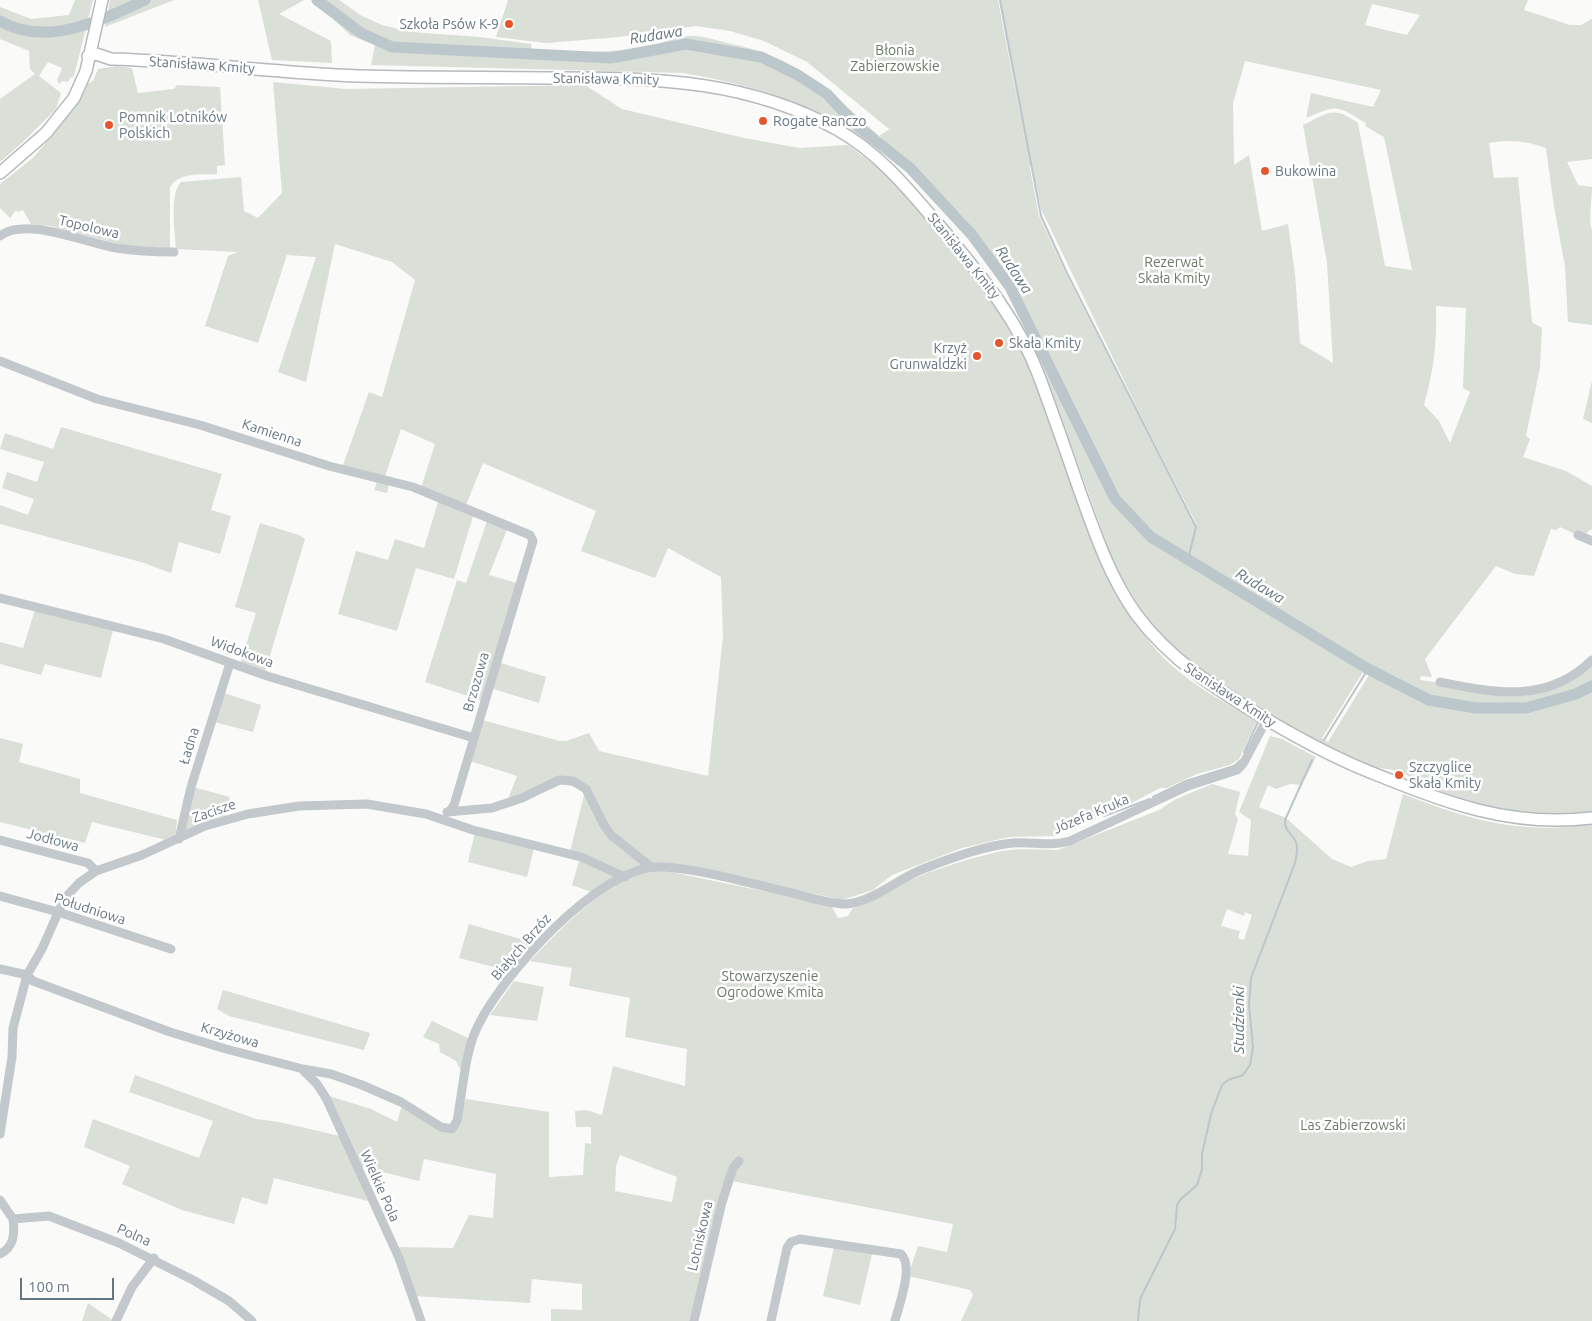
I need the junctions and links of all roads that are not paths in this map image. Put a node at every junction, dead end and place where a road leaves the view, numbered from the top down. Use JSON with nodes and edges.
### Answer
{"nodes":[{"id":1,"x":102,"y":0,"type":"edge"},
{"id":2,"x":88,"y":56,"type":"junction"},
{"id":3,"x":0,"y":174,"type":"edge"},
{"id":4,"x":0,"y":236,"type":"edge"},
{"id":5,"x":174,"y":252,"type":"dead end"},
{"id":6,"x":0,"y":361,"type":"edge"},
{"id":7,"x":1578,"y":536,"type":"dead end"},
{"id":8,"x":532,"y":538,"type":"joint"},
{"id":9,"x":1592,"y":540,"type":"edge"},
{"id":10,"x":0,"y":598,"type":"edge"},
{"id":11,"x":1592,"y":660,"type":"edge"},
{"id":12,"x":230,"y":663,"type":"junction"},
{"id":13,"x":1440,"y":682,"type":"dead end"},
{"id":14,"x":1266,"y":719,"type":"junction"},
{"id":15,"x":474,"y":738,"type":"junction"},
{"id":16,"x":449,"y":812,"type":"junction"},
{"id":17,"x":426,"y":814,"type":"junction"},
{"id":18,"x":1592,"y":818,"type":"edge"},
{"id":19,"x":179,"y":839,"type":"junction"},
{"id":20,"x":0,"y":840,"type":"edge"},
{"id":21,"x":651,"y":868,"type":"junction"},
{"id":22,"x":96,"y":871,"type":"junction"},
{"id":23,"x":625,"y":877,"type":"junction"},
{"id":24,"x":0,"y":896,"type":"edge"},
{"id":25,"x":841,"y":904,"type":"joint"},
{"id":26,"x":58,"y":912,"type":"junction"},
{"id":27,"x":171,"y":949,"type":"dead end"},
{"id":28,"x":0,"y":969,"type":"edge"},
{"id":29,"x":27,"y":975,"type":"junction"},
{"id":30,"x":303,"y":1069,"type":"junction"},
{"id":31,"x":452,"y":1129,"type":"joint"},
{"id":32,"x":0,"y":1134,"type":"edge"},
{"id":33,"x":739,"y":1161,"type":"dead end"},
{"id":34,"x":0,"y":1200,"type":"edge"},
{"id":35,"x":13,"y":1219,"type":"junction"},
{"id":36,"x":0,"y":1254,"type":"edge"},
{"id":37,"x":154,"y":1258,"type":"junction"},
{"id":38,"x":116,"y":1321,"type":"edge"},
{"id":39,"x":252,"y":1321,"type":"edge"},
{"id":40,"x":421,"y":1321,"type":"edge"},
{"id":41,"x":694,"y":1321,"type":"edge"},
{"id":42,"x":770,"y":1321,"type":"edge"},
{"id":43,"x":895,"y":1321,"type":"edge"}],
"edges":[{"from":1,"to":2,"type":"main road"},
{"from":2,"to":3,"type":"main road"},
{"from":2,"to":14,"type":"main road","name":"Stanisława Kmity"},
{"from":4,"to":5,"type":"street","name":"Topolowa"},
{"from":6,"to":8,"type":"street","name":"Kamienna"},
{"from":7,"to":9,"type":"street"},
{"from":8,"to":15,"type":"street","name":"Brzozowa"},
{"from":10,"to":12,"type":"street","name":"Widokowa"},
{"from":11,"to":13,"type":"street"},
{"from":12,"to":15,"type":"street","name":"Widokowa"},
{"from":12,"to":19,"type":"street","name":"Ładna"},
{"from":14,"to":18,"type":"main road","name":"Stanisława Kmity"},
{"from":14,"to":25,"type":"street","name":"Józefa Kruka"},
{"from":15,"to":16,"type":"street","name":"Brzozowa"},
{"from":16,"to":17,"type":"street"},
{"from":16,"to":21,"type":"street"},
{"from":17,"to":19,"type":"street","name":"Zacisze"},
{"from":17,"to":23,"type":"street","name":"Zacisze"},
{"from":19,"to":22,"type":"street","name":"Zacisze"},
{"from":20,"to":22,"type":"street","name":"Jodłowa"},
{"from":21,"to":23,"type":"street","name":"Białych Brzóz"},
{"from":21,"to":25,"type":"street","name":"Białych Brzóz"},
{"from":22,"to":26,"type":"street","name":"Zacisze"},
{"from":23,"to":31,"type":"street","name":"Białych Brzóz"},
{"from":24,"to":26,"type":"street","name":"Południowa"},
{"from":26,"to":27,"type":"street","name":"Południowa"},
{"from":26,"to":29,"type":"street","name":"Zacisze"},
{"from":28,"to":29,"type":"street","name":"Krzyżowa"},
{"from":29,"to":30,"type":"street","name":"Krzyżowa"},
{"from":29,"to":32,"type":"street","name":"Zacisze"},
{"from":30,"to":31,"type":"street","name":"Krzyżowa"},
{"from":30,"to":40,"type":"street","name":"Wielkie Pola"},
{"from":33,"to":41,"type":"street","name":"Lotniskowa"},
{"from":34,"to":35,"type":"street"},
{"from":35,"to":36,"type":"street"},
{"from":35,"to":37,"type":"street","name":"Polna"},
{"from":37,"to":38,"type":"street"},
{"from":37,"to":39,"type":"street","name":"Polna"},
{"from":42,"to":43,"type":"street"}]}
